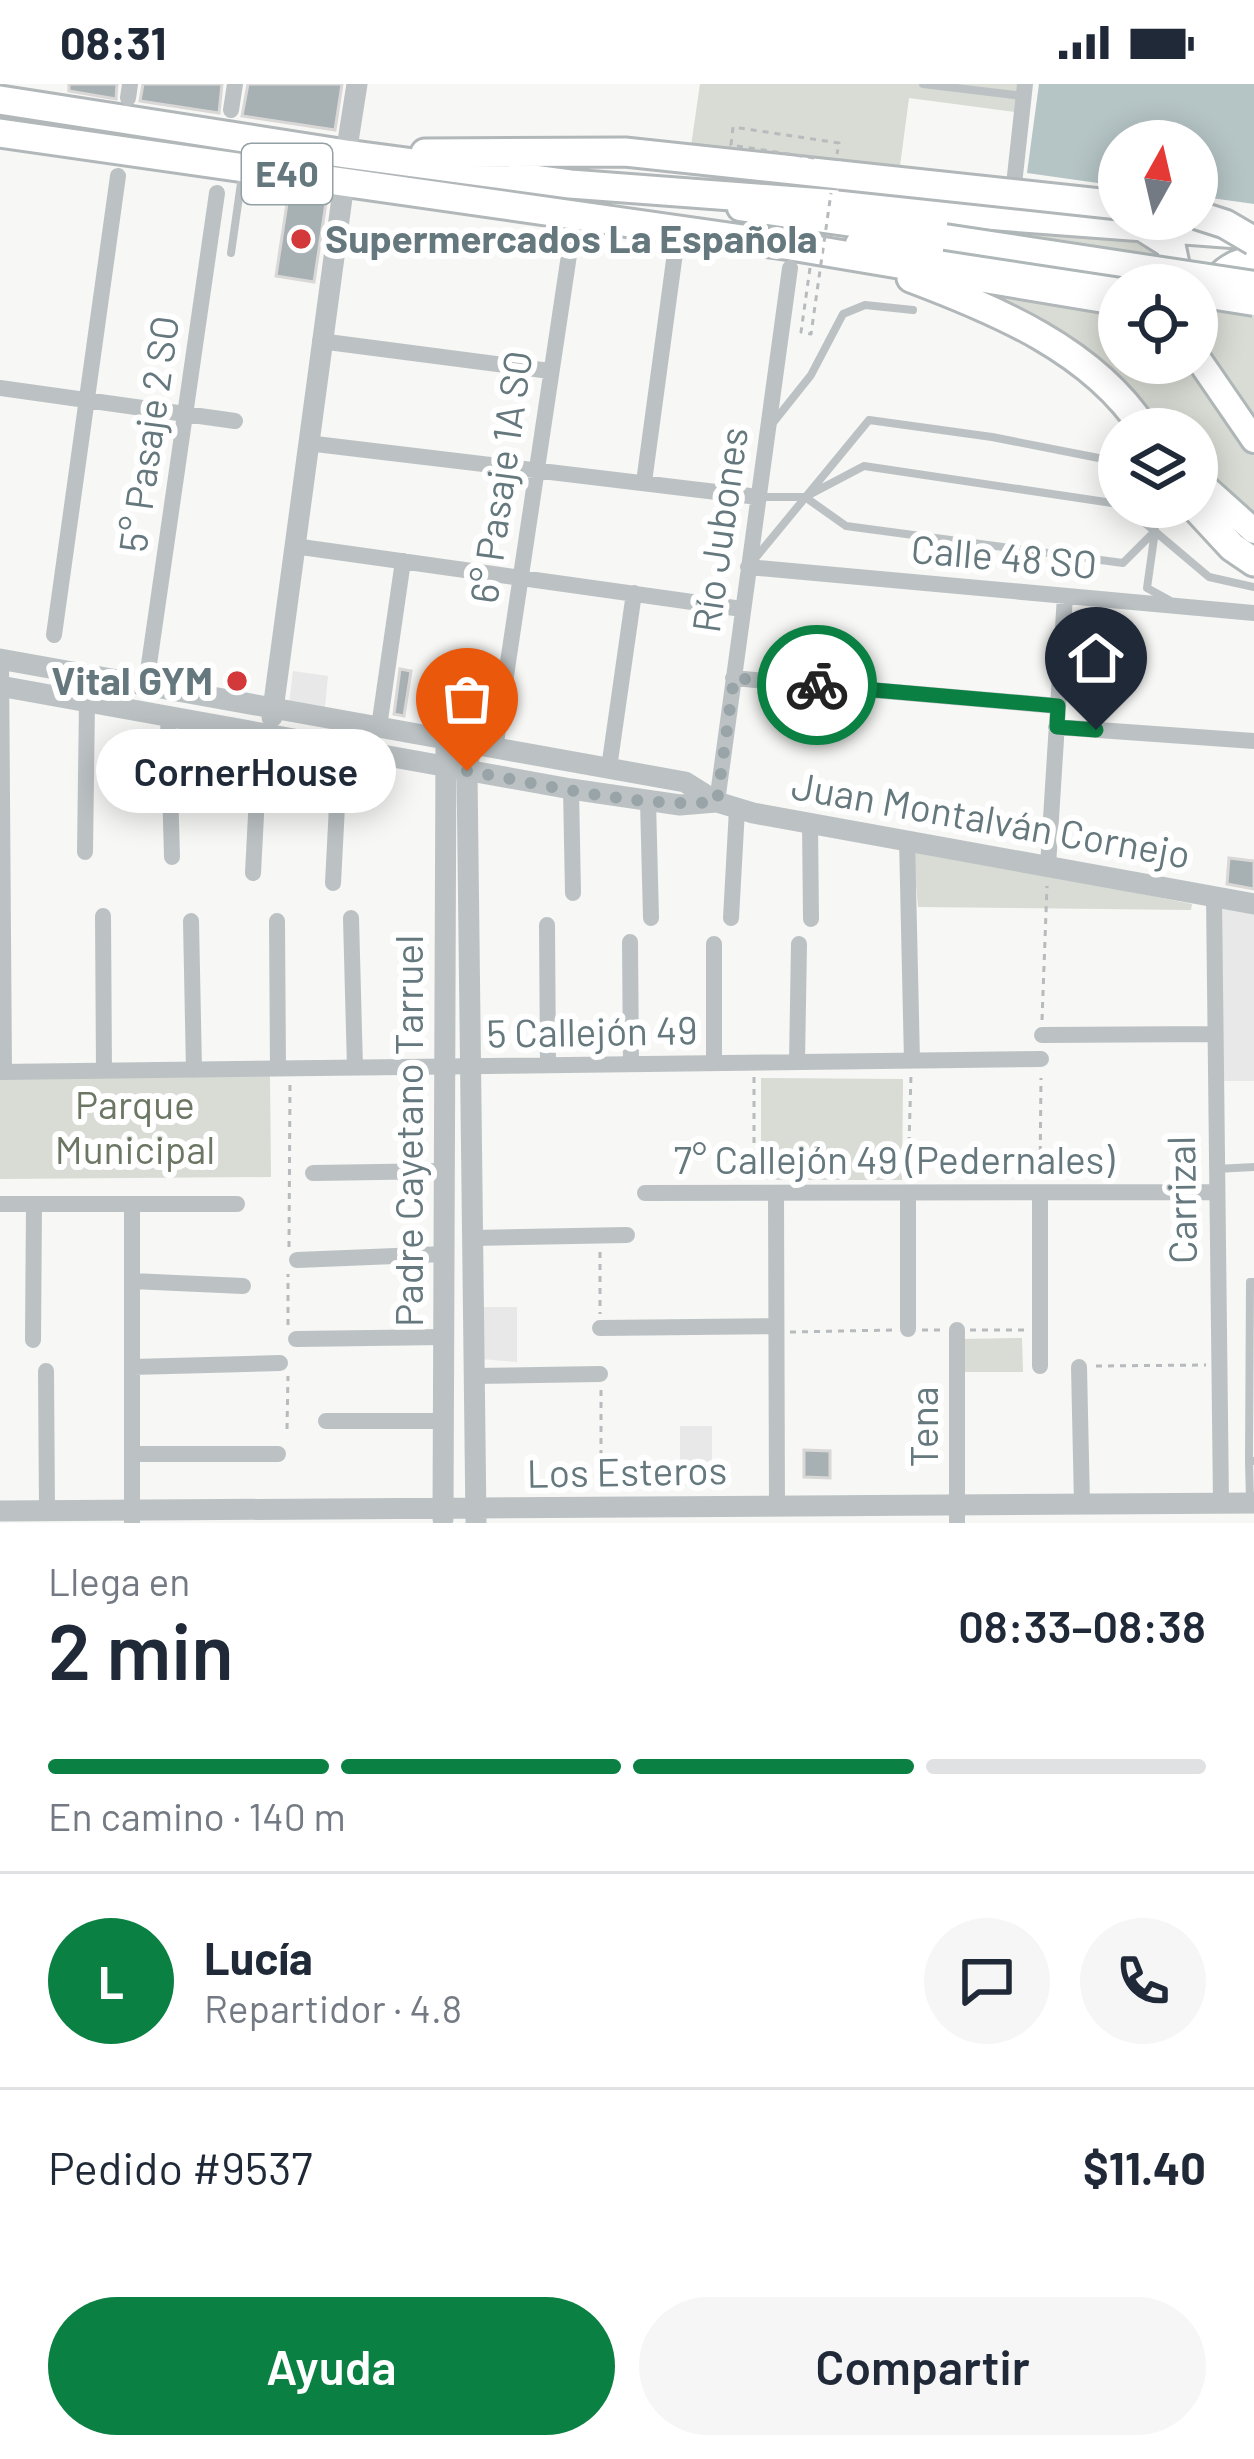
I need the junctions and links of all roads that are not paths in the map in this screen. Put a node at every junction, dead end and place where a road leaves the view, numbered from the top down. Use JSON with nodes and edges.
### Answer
{"nodes":[{"id":1,"x":235,"y":84,"type":"edge"},
{"id":2,"x":357,"y":84,"type":"edge"},
{"id":3,"x":923,"y":84,"type":"edge"},
{"id":4,"x":1024,"y":90,"type":"edge"},
{"id":5,"x":0,"y":100,"type":"edge"},
{"id":6,"x":231,"y":110,"type":"dead end"},
{"id":7,"x":0,"y":133,"type":"edge"},
{"id":8,"x":352,"y":164,"type":"junction"},
{"id":9,"x":244,"y":168,"type":"junction"},
{"id":10,"x":118,"y":176,"type":"dead end"},
{"id":11,"x":570,"y":184,"type":"junction"},
{"id":12,"x":217,"y":194,"type":"dead end"},
{"id":13,"x":1098,"y":211,"type":"edge"},
{"id":14,"x":574,"y":215,"type":"junction"},
{"id":15,"x":1098,"y":215,"type":"edge"},
{"id":16,"x":1010,"y":216,"type":"junction"},
{"id":17,"x":1218,"y":222,"type":"edge"},
{"id":18,"x":1218,"y":231,"type":"edge"},
{"id":19,"x":698,"y":232,"type":"junction"},
{"id":20,"x":1254,"y":238,"type":"edge"},
{"id":21,"x":944,"y":247,"type":"junction"},
{"id":22,"x":231,"y":253,"type":"dead end"},
{"id":23,"x":675,"y":253,"type":"dead end"},
{"id":24,"x":790,"y":257,"type":"junction"},
{"id":25,"x":1254,"y":260,"type":"edge"},
{"id":26,"x":1218,"y":275,"type":"edge"},
{"id":27,"x":1098,"y":278,"type":"edge"},
{"id":28,"x":1254,"y":284,"type":"edge"},
{"id":29,"x":1218,"y":297,"type":"edge"},
{"id":30,"x":1098,"y":298,"type":"edge"},
{"id":31,"x":1254,"y":303,"type":"edge"},
{"id":32,"x":914,"y":310,"type":"dead end"},
{"id":33,"x":320,"y":341,"type":"junction"},
{"id":34,"x":550,"y":371,"type":"junction"},
{"id":35,"x":1216,"y":384,"type":"edge"},
{"id":36,"x":0,"y":388,"type":"edge"},
{"id":37,"x":86,"y":400,"type":"junction"},
{"id":38,"x":1127,"y":408,"type":"edge"},
{"id":39,"x":185,"y":414,"type":"junction"},
{"id":40,"x":235,"y":421,"type":"dead end"},
{"id":41,"x":768,"y":430,"type":"junction"},
{"id":42,"x":1254,"y":440,"type":"edge"},
{"id":43,"x":307,"y":442,"type":"junction"},
{"id":44,"x":1098,"y":458,"type":"edge"},
{"id":45,"x":535,"y":471,"type":"junction"},
{"id":46,"x":644,"y":482,"type":"junction"},
{"id":47,"x":758,"y":497,"type":"junction"},
{"id":48,"x":806,"y":497,"type":"junction"},
{"id":49,"x":1098,"y":502,"type":"edge"},
{"id":50,"x":1218,"y":514,"type":"edge"},
{"id":51,"x":1151,"y":528,"type":"edge"},
{"id":52,"x":1155,"y":528,"type":"edge"},
{"id":53,"x":1216,"y":528,"type":"edge"},
{"id":54,"x":1155,"y":531,"type":"junction"},
{"id":55,"x":294,"y":546,"type":"junction"},
{"id":56,"x":1244,"y":556,"type":"edge"},
{"id":57,"x":404,"y":561,"type":"junction"},
{"id":58,"x":748,"y":567,"type":"junction"},
{"id":59,"x":520,"y":578,"type":"junction"},
{"id":60,"x":1254,"y":587,"type":"edge"},
{"id":61,"x":634,"y":593,"type":"junction"},
{"id":62,"x":1065,"y":596,"type":"junction"},
{"id":63,"x":1175,"y":604,"type":"junction"},
{"id":64,"x":742,"y":609,"type":"junction"},
{"id":65,"x":1254,"y":613,"type":"edge"},
{"id":66,"x":54,"y":635,"type":"dead end"},
{"id":67,"x":0,"y":659,"type":"edge"},
{"id":68,"x":734,"y":678,"type":"junction"},
{"id":69,"x":146,"y":685,"type":"junction"},
{"id":70,"x":0,"y":686,"type":"edge"},
{"id":71,"x":87,"y":702,"type":"junction"},
{"id":72,"x":1058,"y":706,"type":"junction"},
{"id":73,"x":274,"y":707,"type":"junction"},
{"id":74,"x":168,"y":717,"type":"junction"},
{"id":75,"x":379,"y":727,"type":"junction"},
{"id":76,"x":1057,"y":727,"type":"junction"},
{"id":77,"x":269,"y":735,"type":"junction"},
{"id":78,"x":446,"y":740,"type":"junction"},
{"id":79,"x":1254,"y":741,"type":"edge"},
{"id":80,"x":471,"y":744,"type":"junction"},
{"id":81,"x":340,"y":748,"type":"junction"},
{"id":82,"x":495,"y":749,"type":"junction"},
{"id":83,"x":609,"y":768,"type":"junction"},
{"id":84,"x":456,"y":769,"type":"junction"},
{"id":85,"x":571,"y":789,"type":"junction"},
{"id":86,"x":648,"y":801,"type":"junction"},
{"id":87,"x":727,"y":805,"type":"junction"},
{"id":88,"x":1,"y":817,"type":"edge"},
{"id":89,"x":810,"y":823,"type":"junction"},
{"id":90,"x":908,"y":839,"type":"junction"},
{"id":91,"x":85,"y":852,"type":"dead end"},
{"id":92,"x":172,"y":857,"type":"dead end"},
{"id":93,"x":1048,"y":866,"type":"junction"},
{"id":94,"x":253,"y":873,"type":"dead end"},
{"id":95,"x":333,"y":883,"type":"dead end"},
{"id":96,"x":573,"y":893,"type":"dead end"},
{"id":97,"x":1214,"y":896,"type":"junction"},
{"id":98,"x":1,"y":897,"type":"edge"},
{"id":99,"x":1254,"y":904,"type":"edge"},
{"id":100,"x":103,"y":916,"type":"dead end"},
{"id":101,"x":730,"y":917,"type":"dead end"},
{"id":102,"x":351,"y":918,"type":"dead end"},
{"id":103,"x":651,"y":918,"type":"dead end"},
{"id":104,"x":812,"y":920,"type":"dead end"},
{"id":105,"x":191,"y":921,"type":"dead end"},
{"id":106,"x":277,"y":921,"type":"dead end"},
{"id":107,"x":547,"y":925,"type":"dead end"},
{"id":108,"x":630,"y":942,"type":"dead end"},
{"id":109,"x":714,"y":944,"type":"dead end"},
{"id":110,"x":799,"y":944,"type":"dead end"},
{"id":111,"x":2,"y":982,"type":"edge"},
{"id":112,"x":1214,"y":1034,"type":"junction"},
{"id":113,"x":1042,"y":1036,"type":"dead end"},
{"id":114,"x":1041,"y":1059,"type":"dead end"},
{"id":115,"x":912,"y":1060,"type":"junction"},
{"id":116,"x":797,"y":1062,"type":"junction"},
{"id":117,"x":714,"y":1063,"type":"junction"},
{"id":118,"x":631,"y":1064,"type":"junction"},
{"id":119,"x":548,"y":1065,"type":"junction"},
{"id":120,"x":445,"y":1066,"type":"junction"},
{"id":121,"x":471,"y":1066,"type":"junction"},
{"id":122,"x":355,"y":1067,"type":"junction"},
{"id":123,"x":278,"y":1069,"type":"junction"},
{"id":124,"x":194,"y":1070,"type":"junction"},
{"id":125,"x":104,"y":1071,"type":"junction"},
{"id":126,"x":2,"y":1072,"type":"edge"},
{"id":127,"x":1214,"y":1168,"type":"junction"},
{"id":128,"x":1254,"y":1168,"type":"edge"},
{"id":129,"x":444,"y":1172,"type":"junction"},
{"id":130,"x":314,"y":1173,"type":"dead end"},
{"id":131,"x":645,"y":1192,"type":"dead end"},
{"id":132,"x":776,"y":1192,"type":"junction"},
{"id":133,"x":908,"y":1192,"type":"junction"},
{"id":134,"x":1040,"y":1192,"type":"junction"},
{"id":135,"x":1214,"y":1192,"type":"junction"},
{"id":136,"x":0,"y":1204,"type":"edge"},
{"id":137,"x":34,"y":1204,"type":"junction"},
{"id":138,"x":132,"y":1204,"type":"junction"},
{"id":139,"x":237,"y":1204,"type":"dead end"},
{"id":140,"x":627,"y":1234,"type":"dead end"},
{"id":141,"x":473,"y":1238,"type":"junction"},
{"id":142,"x":444,"y":1255,"type":"junction"},
{"id":143,"x":297,"y":1260,"type":"dead end"},
{"id":144,"x":132,"y":1281,"type":"junction"},
{"id":145,"x":1254,"y":1282,"type":"edge"},
{"id":146,"x":243,"y":1286,"type":"dead end"},
{"id":147,"x":776,"y":1326,"type":"junction"},
{"id":148,"x":600,"y":1328,"type":"dead end"},
{"id":149,"x":908,"y":1329,"type":"dead end"},
{"id":150,"x":956,"y":1330,"type":"dead end"},
{"id":151,"x":444,"y":1337,"type":"junction"},
{"id":152,"x":296,"y":1339,"type":"dead end"},
{"id":153,"x":33,"y":1340,"type":"dead end"},
{"id":154,"x":280,"y":1363,"type":"dead end"},
{"id":155,"x":1040,"y":1366,"type":"dead end"},
{"id":156,"x":1252,"y":1366,"type":"edge"},
{"id":157,"x":132,"y":1367,"type":"junction"},
{"id":158,"x":1079,"y":1367,"type":"road end"},
{"id":159,"x":46,"y":1371,"type":"dead end"},
{"id":160,"x":601,"y":1374,"type":"dead end"},
{"id":161,"x":474,"y":1376,"type":"junction"},
{"id":162,"x":326,"y":1421,"type":"dead end"},
{"id":163,"x":443,"y":1421,"type":"junction"},
{"id":164,"x":132,"y":1454,"type":"junction"},
{"id":165,"x":278,"y":1454,"type":"dead end"},
{"id":166,"x":1252,"y":1461,"type":"edge"},
{"id":167,"x":1221,"y":1503,"type":"junction"},
{"id":168,"x":1252,"y":1503,"type":"edge"},
{"id":169,"x":1082,"y":1504,"type":"junction"},
{"id":170,"x":777,"y":1507,"type":"junction"},
{"id":171,"x":0,"y":1511,"type":"edge"},
{"id":172,"x":47,"y":1511,"type":"junction"},
{"id":173,"x":957,"y":1514,"type":"edge"},
{"id":174,"x":443,"y":1516,"type":"edge"},
{"id":175,"x":476,"y":1516,"type":"edge"},
{"id":176,"x":132,"y":1517,"type":"edge"}],
"edges":[{"from":1,"to":6,"type":"street"},
{"from":2,"to":8,"type":"street"},
{"from":3,"to":4,"type":"lane"},
{"from":4,"to":16,"type":"street"},
{"from":5,"to":8,"type":"highway","number":"E40"},
{"from":7,"to":9,"type":"highway","number":"E40"},
{"from":8,"to":9,"type":"highway","number":"E40"},
{"from":8,"to":11,"type":"highway","number":"E40"},
{"from":8,"to":13,"type":"highway","bridge":true},
{"from":8,"to":14,"type":"highway","number":"E40"},
{"from":8,"to":33,"type":"street"},
{"from":9,"to":22,"type":"lane"},
{"from":10,"to":37,"type":"street"},
{"from":11,"to":16,"type":"highway"},
{"from":11,"to":21,"type":"main road"},
{"from":12,"to":39,"type":"street","name":"5° Pasaje 2 SO"},
{"from":14,"to":19,"type":"highway","number":"E40"},
{"from":14,"to":34,"type":"street","name":"6° Pasaje 1A SO"},
{"from":15,"to":16,"type":"highway"},
{"from":17,"to":20,"type":"highway","bridge":true},
{"from":18,"to":20,"type":"highway"},
{"from":19,"to":21,"type":"main road"},
{"from":19,"to":24,"type":"highway"},
{"from":21,"to":27,"type":"main road"},
{"from":21,"to":28,"type":"main road","bridge":true},
{"from":23,"to":46,"type":"street"},
{"from":24,"to":30,"type":"highway"},
{"from":24,"to":38,"type":"highway"},
{"from":24,"to":41,"type":"street","name":"Río Jubones"},
{"from":25,"to":26,"type":"main road"},
{"from":29,"to":31,"type":"main road","bridge":true},
{"from":32,"to":41,"type":"lane"},
{"from":33,"to":34,"type":"street"},
{"from":33,"to":43,"type":"street"},
{"from":34,"to":45,"type":"street","name":"6° Pasaje 1A SO"},
{"from":35,"to":42,"type":"main road"},
{"from":36,"to":37,"type":"street"},
{"from":37,"to":39,"type":"street"},
{"from":37,"to":66,"type":"street"},
{"from":39,"to":40,"type":"street"},
{"from":39,"to":69,"type":"street","name":"5° Pasaje 2 SO"},
{"from":41,"to":47,"type":"street","name":"Río Jubones"},
{"from":43,"to":45,"type":"street"},
{"from":43,"to":55,"type":"street"},
{"from":44,"to":48,"type":"lane"},
{"from":45,"to":46,"type":"street"},
{"from":45,"to":59,"type":"street","name":"6° Pasaje 1A SO"},
{"from":46,"to":47,"type":"street"},
{"from":47,"to":48,"type":"lane"},
{"from":47,"to":58,"type":"street","name":"Río Jubones"},
{"from":48,"to":49,"type":"lane"},
{"from":48,"to":54,"type":"lane"},
{"from":48,"to":58,"type":"lane"},
{"from":50,"to":56,"type":"main road"},
{"from":51,"to":54,"type":"lane"},
{"from":52,"to":54,"type":"lane"},
{"from":53,"to":56,"type":"highway"},
{"from":54,"to":56,"type":"lane"},
{"from":54,"to":63,"type":"lane"},
{"from":55,"to":57,"type":"street"},
{"from":55,"to":73,"type":"street"},
{"from":56,"to":60,"type":"lane"},
{"from":57,"to":59,"type":"street"},
{"from":57,"to":75,"type":"street"},
{"from":58,"to":62,"type":"street","name":"Calle 48 SO"},
{"from":58,"to":64,"type":"street","name":"Río Jubones"},
{"from":59,"to":61,"type":"street"},
{"from":59,"to":82,"type":"street","name":"6° Pasaje 1A SO"},
{"from":61,"to":64,"type":"street"},
{"from":61,"to":83,"type":"street"},
{"from":62,"to":63,"type":"street","name":"Calle 48 SO"},
{"from":62,"to":72,"type":"street"},
{"from":63,"to":65,"type":"street","name":"Calle 48 SO"},
{"from":64,"to":68,"type":"street","name":"Río Jubones"},
{"from":67,"to":69,"type":"street","name":"Juan Montalván Cornejo"},
{"from":67,"to":70,"type":"street"},
{"from":68,"to":72,"type":"street"},
{"from":68,"to":87,"type":"street","name":"Río Jubones"},
{"from":69,"to":73,"type":"street","name":"Juan Montalván Cornejo"},
{"from":70,"to":71,"type":"street","name":"Juan Montalván Cornejo"},
{"from":70,"to":88,"type":"street"},
{"from":71,"to":74,"type":"street","name":"Juan Montalván Cornejo"},
{"from":71,"to":91,"type":"street"},
{"from":72,"to":76,"type":"street"},
{"from":73,"to":75,"type":"street","name":"Juan Montalván Cornejo"},
{"from":73,"to":77,"type":"street"},
{"from":74,"to":77,"type":"street","name":"Juan Montalván Cornejo"},
{"from":74,"to":92,"type":"street"},
{"from":75,"to":78,"type":"street","name":"Juan Montalván Cornejo"},
{"from":76,"to":79,"type":"street"},
{"from":76,"to":93,"type":"street"},
{"from":77,"to":81,"type":"street","name":"Juan Montalván Cornejo"},
{"from":77,"to":94,"type":"street"},
{"from":78,"to":80,"type":"street","name":"Juan Montalván Cornejo"},
{"from":78,"to":84,"type":"street","name":"Padre Cayetano Tarruel"},
{"from":80,"to":82,"type":"street","name":"Juan Montalván Cornejo"},
{"from":80,"to":84,"type":"street","name":"Padre Cayetano Tarruel"},
{"from":81,"to":84,"type":"street","name":"Juan Montalván Cornejo"},
{"from":81,"to":95,"type":"street"},
{"from":82,"to":83,"type":"street","name":"Juan Montalván Cornejo"},
{"from":83,"to":87,"type":"street","name":"Juan Montalván Cornejo"},
{"from":84,"to":85,"type":"street","name":"Juan Montalván Cornejo"},
{"from":84,"to":120,"type":"street","name":"Padre Cayetano Tarruel"},
{"from":84,"to":121,"type":"street","name":"Padre Cayetano Tarruel"},
{"from":85,"to":86,"type":"street","name":"Juan Montalván Cornejo"},
{"from":85,"to":96,"type":"street"},
{"from":86,"to":87,"type":"street","name":"Juan Montalván Cornejo"},
{"from":86,"to":103,"type":"street"},
{"from":87,"to":89,"type":"street","name":"Juan Montalván Cornejo"},
{"from":87,"to":101,"type":"street","name":"Río Jubones"},
{"from":88,"to":98,"type":"street"},
{"from":89,"to":90,"type":"street","name":"Juan Montalván Cornejo"},
{"from":89,"to":104,"type":"street"},
{"from":90,"to":93,"type":"street","name":"Juan Montalván Cornejo"},
{"from":90,"to":115,"type":"street"},
{"from":93,"to":97,"type":"street","name":"Juan Montalván Cornejo"},
{"from":97,"to":99,"type":"street","name":"Juan Montalván Cornejo"},
{"from":97,"to":112,"type":"street","name":"Carrizal"},
{"from":98,"to":111,"type":"street"},
{"from":100,"to":125,"type":"street"},
{"from":102,"to":122,"type":"street"},
{"from":105,"to":124,"type":"street"},
{"from":106,"to":123,"type":"street"},
{"from":107,"to":119,"type":"street"},
{"from":108,"to":118,"type":"street"},
{"from":109,"to":117,"type":"street"},
{"from":110,"to":116,"type":"street"},
{"from":111,"to":126,"type":"street"},
{"from":112,"to":113,"type":"street"},
{"from":112,"to":127,"type":"street","name":"Carrizal"},
{"from":114,"to":115,"type":"street","name":"5 Callejón 49"},
{"from":115,"to":116,"type":"street","name":"5 Callejón 49"},
{"from":116,"to":117,"type":"street","name":"5 Callejón 49"},
{"from":117,"to":118,"type":"street","name":"5 Callejón 49"},
{"from":118,"to":119,"type":"street","name":"5 Callejón 49"},
{"from":119,"to":121,"type":"street","name":"5 Callejón 49"},
{"from":120,"to":121,"type":"street","name":"5 Callejón 49"},
{"from":120,"to":122,"type":"street","name":"5 Callejón 49"},
{"from":120,"to":129,"type":"street","name":"Padre Cayetano Tarruel"},
{"from":121,"to":141,"type":"street","name":"Padre Cayetano Tarruel"},
{"from":122,"to":123,"type":"street","name":"5 Callejón 49"},
{"from":123,"to":124,"type":"street","name":"5 Callejón 49"},
{"from":124,"to":125,"type":"street","name":"5 Callejón 49"},
{"from":125,"to":126,"type":"street","name":"5 Callejón 49"},
{"from":127,"to":128,"type":"lane"},
{"from":127,"to":135,"type":"street","name":"Carrizal"},
{"from":129,"to":130,"type":"street"},
{"from":129,"to":142,"type":"street","name":"Padre Cayetano Tarruel"},
{"from":131,"to":132,"type":"street","name":"7° Callejón 49 (Pedernales)"},
{"from":132,"to":133,"type":"street","name":"7° Callejón 49 (Pedernales)"},
{"from":132,"to":147,"type":"street"},
{"from":133,"to":134,"type":"street","name":"7° Callejón 49 (Pedernales)"},
{"from":133,"to":149,"type":"street"},
{"from":134,"to":135,"type":"street","name":"7° Callejón 49 (Pedernales)"},
{"from":134,"to":155,"type":"street"},
{"from":135,"to":167,"type":"street","name":"Carrizal"},
{"from":136,"to":137,"type":"street"},
{"from":137,"to":138,"type":"street"},
{"from":137,"to":153,"type":"street"},
{"from":138,"to":139,"type":"street"},
{"from":138,"to":144,"type":"street"},
{"from":140,"to":141,"type":"street"},
{"from":141,"to":161,"type":"street","name":"Padre Cayetano Tarruel"},
{"from":142,"to":143,"type":"street"},
{"from":142,"to":151,"type":"street","name":"Padre Cayetano Tarruel"},
{"from":144,"to":146,"type":"street"},
{"from":144,"to":157,"type":"street"},
{"from":145,"to":156,"type":"lane"},
{"from":147,"to":148,"type":"street"},
{"from":147,"to":170,"type":"street"},
{"from":150,"to":173,"type":"street","name":"Tena"},
{"from":151,"to":152,"type":"street"},
{"from":151,"to":163,"type":"street","name":"Padre Cayetano Tarruel"},
{"from":154,"to":157,"type":"street"},
{"from":156,"to":166,"type":"lane"},
{"from":157,"to":164,"type":"street"},
{"from":158,"to":169,"type":"street"},
{"from":159,"to":172,"type":"street"},
{"from":160,"to":161,"type":"street"},
{"from":161,"to":175,"type":"street","name":"Padre Cayetano Tarruel"},
{"from":162,"to":163,"type":"street"},
{"from":163,"to":174,"type":"street","name":"Padre Cayetano Tarruel"},
{"from":164,"to":165,"type":"street"},
{"from":164,"to":176,"type":"street"},
{"from":166,"to":168,"type":"lane"},
{"from":167,"to":168,"type":"street","name":"Los Esteros"},
{"from":167,"to":169,"type":"street","name":"Los Esteros"},
{"from":169,"to":173,"type":"street","name":"Los Esteros"},
{"from":170,"to":173,"type":"street","name":"Los Esteros"},
{"from":170,"to":175,"type":"street","name":"Los Esteros"},
{"from":171,"to":172,"type":"street","name":"Los Esteros"},
{"from":172,"to":176,"type":"street","name":"Los Esteros"},
{"from":174,"to":175,"type":"street","name":"Los Esteros"},
{"from":174,"to":176,"type":"street","name":"Los Esteros"}]}
